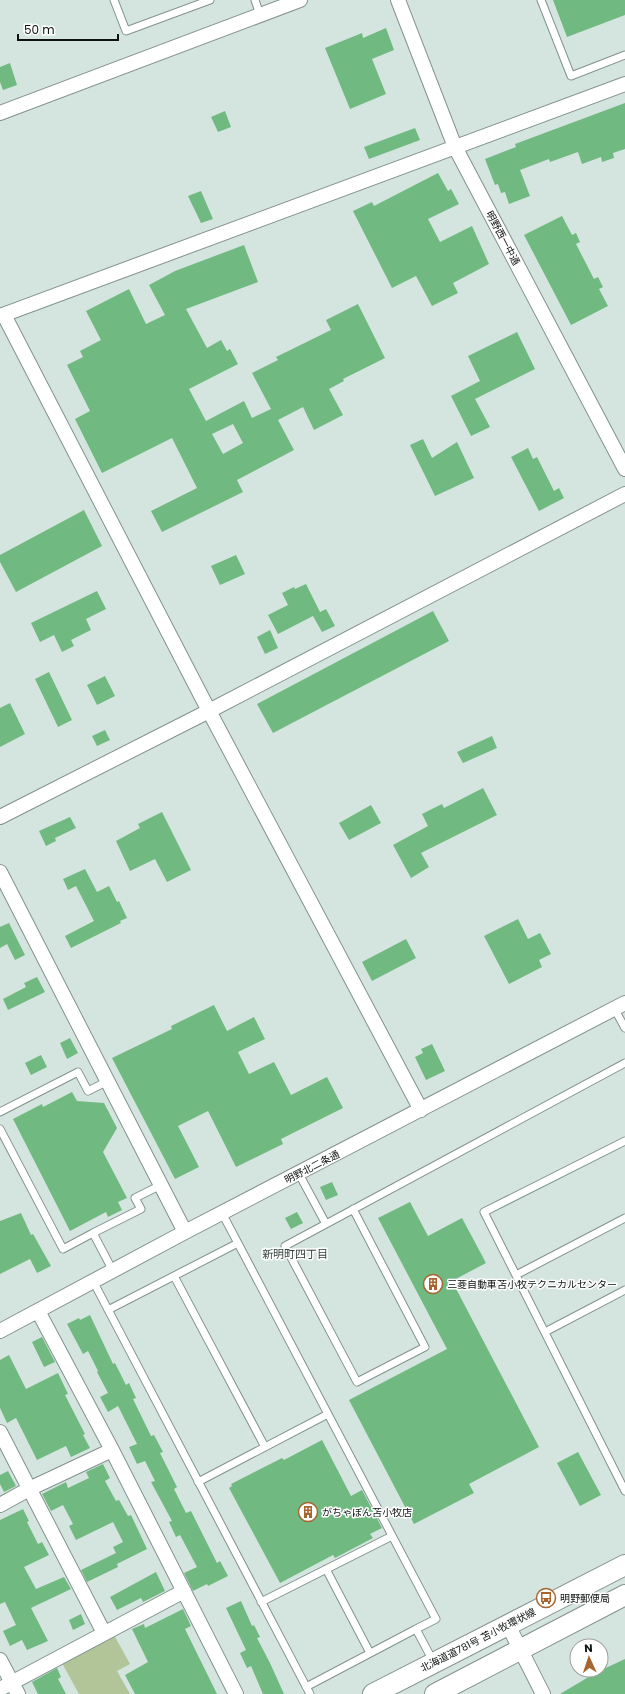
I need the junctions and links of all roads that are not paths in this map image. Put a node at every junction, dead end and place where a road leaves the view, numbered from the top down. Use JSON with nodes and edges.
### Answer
{"nodes":[{"id":1,"x":114,"y":0,"type":"edge"},
{"id":2,"x":210,"y":0,"type":"edge"},
{"id":3,"x":254,"y":0,"type":"edge"},
{"id":4,"x":300,"y":0,"type":"edge"},
{"id":5,"x":398,"y":0,"type":"edge"},
{"id":6,"x":540,"y":0,"type":"edge"},
{"id":7,"x":260,"y":15,"type":"junction"},
{"id":8,"x":625,"y":55,"type":"edge"},
{"id":9,"x":625,"y":84,"type":"edge"},
{"id":10,"x":0,"y":113,"type":"edge"},
{"id":11,"x":454,"y":147,"type":"junction"},
{"id":12,"x":2,"y":316,"type":"edge"},
{"id":13,"x":625,"y":469,"type":"edge"},
{"id":14,"x":625,"y":494,"type":"edge"},
{"id":15,"x":209,"y":711,"type":"junction"},
{"id":16,"x":0,"y":817,"type":"edge"},
{"id":17,"x":0,"y":872,"type":"edge"},
{"id":18,"x":620,"y":1006,"type":"edge"},
{"id":19,"x":625,"y":1028,"type":"edge"},
{"id":20,"x":625,"y":1062,"type":"edge"},
{"id":21,"x":108,"y":1081,"type":"junction"},
{"id":22,"x":421,"y":1110,"type":"junction"},
{"id":23,"x":0,"y":1112,"type":"edge"},
{"id":24,"x":0,"y":1129,"type":"edge"},
{"id":25,"x":625,"y":1141,"type":"edge"},
{"id":26,"x":299,"y":1174,"type":"junction"},
{"id":27,"x":161,"y":1185,"type":"junction"},
{"id":28,"x":353,"y":1209,"type":"junction"},
{"id":29,"x":222,"y":1213,"type":"junction"},
{"id":30,"x":625,"y":1218,"type":"edge"},
{"id":31,"x":326,"y":1224,"type":"junction"},
{"id":32,"x":185,"y":1232,"type":"junction"},
{"id":33,"x":93,"y":1233,"type":"junction"},
{"id":34,"x":238,"y":1243,"type":"junction"},
{"id":35,"x":113,"y":1271,"type":"junction"},
{"id":36,"x":516,"y":1275,"type":"junction"},
{"id":37,"x":174,"y":1276,"type":"junction"},
{"id":38,"x":93,"y":1281,"type":"junction"},
{"id":39,"x":625,"y":1290,"type":"edge"},
{"id":40,"x":108,"y":1310,"type":"junction"},
{"id":41,"x":38,"y":1311,"type":"junction"},
{"id":42,"x":0,"y":1331,"type":"edge"},
{"id":43,"x":545,"y":1332,"type":"junction"},
{"id":44,"x":328,"y":1414,"type":"junction"},
{"id":45,"x":0,"y":1432,"type":"edge"},
{"id":46,"x":265,"y":1448,"type":"junction"},
{"id":47,"x":112,"y":1450,"type":"junction"},
{"id":48,"x":623,"y":1481,"type":"edge"},
{"id":49,"x":198,"y":1482,"type":"junction"},
{"id":50,"x":29,"y":1489,"type":"junction"},
{"id":51,"x":625,"y":1491,"type":"edge"},
{"id":52,"x":0,"y":1505,"type":"edge"},
{"id":53,"x":392,"y":1536,"type":"junction"},
{"id":54,"x":625,"y":1565,"type":"edge"},
{"id":55,"x":326,"y":1569,"type":"junction"},
{"id":56,"x":184,"y":1591,"type":"junction"},
{"id":57,"x":625,"y":1595,"type":"edge"},
{"id":58,"x":261,"y":1602,"type":"junction"},
{"id":59,"x":508,"y":1625,"type":"junction"},
{"id":60,"x":416,"y":1629,"type":"junction"},
{"id":61,"x":104,"y":1634,"type":"junction"},
{"id":62,"x":520,"y":1650,"type":"junction"},
{"id":63,"x":370,"y":1653,"type":"junction"},
{"id":64,"x":0,"y":1660,"type":"edge"},
{"id":65,"x":434,"y":1663,"type":"junction"},
{"id":66,"x":306,"y":1687,"type":"junction"},
{"id":67,"x":10,"y":1689,"type":"edge"},
{"id":68,"x":236,"y":1694,"type":"edge"},
{"id":69,"x":310,"y":1694,"type":"edge"},
{"id":70,"x":373,"y":1694,"type":"edge"},
{"id":71,"x":435,"y":1694,"type":"edge"},
{"id":72,"x":543,"y":1694,"type":"edge"}],
"edges":[{"from":1,"to":2,"type":"lane"},
{"from":3,"to":7,"type":"lane"},
{"from":4,"to":7,"type":"street"},
{"from":5,"to":11,"type":"street","name":"明野西一中通"},
{"from":6,"to":8,"type":"lane"},
{"from":7,"to":10,"type":"street"},
{"from":9,"to":11,"type":"street"},
{"from":11,"to":12,"type":"street"},
{"from":11,"to":13,"type":"street","name":"明野西一中通"},
{"from":12,"to":15,"type":"street"},
{"from":14,"to":15,"type":"street"},
{"from":15,"to":16,"type":"street"},
{"from":15,"to":22,"type":"street"},
{"from":17,"to":21,"type":"street"},
{"from":18,"to":19,"type":"lane"},
{"from":18,"to":22,"type":"street","name":"明野北二条通"},
{"from":20,"to":28,"type":"lane"},
{"from":21,"to":23,"type":"lane"},
{"from":21,"to":27,"type":"street"},
{"from":22,"to":26,"type":"street","name":"明野北二条通"},
{"from":24,"to":33,"type":"lane"},
{"from":25,"to":36,"type":"lane"},
{"from":26,"to":29,"type":"street","name":"明野北二条通"},
{"from":26,"to":31,"type":"lane"},
{"from":27,"to":32,"type":"street"},
{"from":27,"to":33,"type":"lane"},
{"from":28,"to":31,"type":"lane"},
{"from":28,"to":31,"type":"lane"},
{"from":29,"to":32,"type":"street","name":"明野北二条通"},
{"from":29,"to":34,"type":"lane"},
{"from":30,"to":36,"type":"lane"},
{"from":32,"to":35,"type":"street","name":"明野北二条通"},
{"from":33,"to":35,"type":"lane"},
{"from":34,"to":37,"type":"lane"},
{"from":34,"to":44,"type":"lane"},
{"from":35,"to":38,"type":"street","name":"明野北二条通"},
{"from":36,"to":43,"type":"lane"},
{"from":37,"to":40,"type":"lane"},
{"from":37,"to":46,"type":"lane"},
{"from":38,"to":40,"type":"lane"},
{"from":38,"to":41,"type":"street","name":"明野北二条通"},
{"from":39,"to":43,"type":"lane"},
{"from":40,"to":49,"type":"lane"},
{"from":41,"to":42,"type":"street","name":"明野北二条通"},
{"from":41,"to":47,"type":"street"},
{"from":43,"to":48,"type":"lane"},
{"from":44,"to":46,"type":"lane"},
{"from":44,"to":53,"type":"lane"},
{"from":45,"to":50,"type":"street"},
{"from":46,"to":49,"type":"lane"},
{"from":47,"to":50,"type":"street"},
{"from":47,"to":56,"type":"street"},
{"from":48,"to":51,"type":"lane"},
{"from":49,"to":58,"type":"lane"},
{"from":50,"to":52,"type":"street"},
{"from":50,"to":61,"type":"street"},
{"from":53,"to":55,"type":"lane"},
{"from":53,"to":60,"type":"lane"},
{"from":54,"to":59,"type":"main road","name":"北海道道781号 苫小牧環状線"},
{"from":55,"to":58,"type":"lane"},
{"from":55,"to":63,"type":"lane"},
{"from":56,"to":61,"type":"street"},
{"from":56,"to":68,"type":"street"},
{"from":57,"to":62,"type":"main road"},
{"from":58,"to":66,"type":"lane"},
{"from":59,"to":62,"type":"street"},
{"from":59,"to":65,"type":"main road","name":"北海道道781号 苫小牧環状線"},
{"from":60,"to":63,"type":"lane"},
{"from":60,"to":65,"type":"lane"},
{"from":61,"to":67,"type":"street"},
{"from":62,"to":71,"type":"main road"},
{"from":62,"to":72,"type":"street"},
{"from":63,"to":66,"type":"lane"},
{"from":64,"to":67,"type":"street"},
{"from":65,"to":70,"type":"main road","name":"北海道道781号 苫小牧環状線"},
{"from":66,"to":69,"type":"lane"}]}
